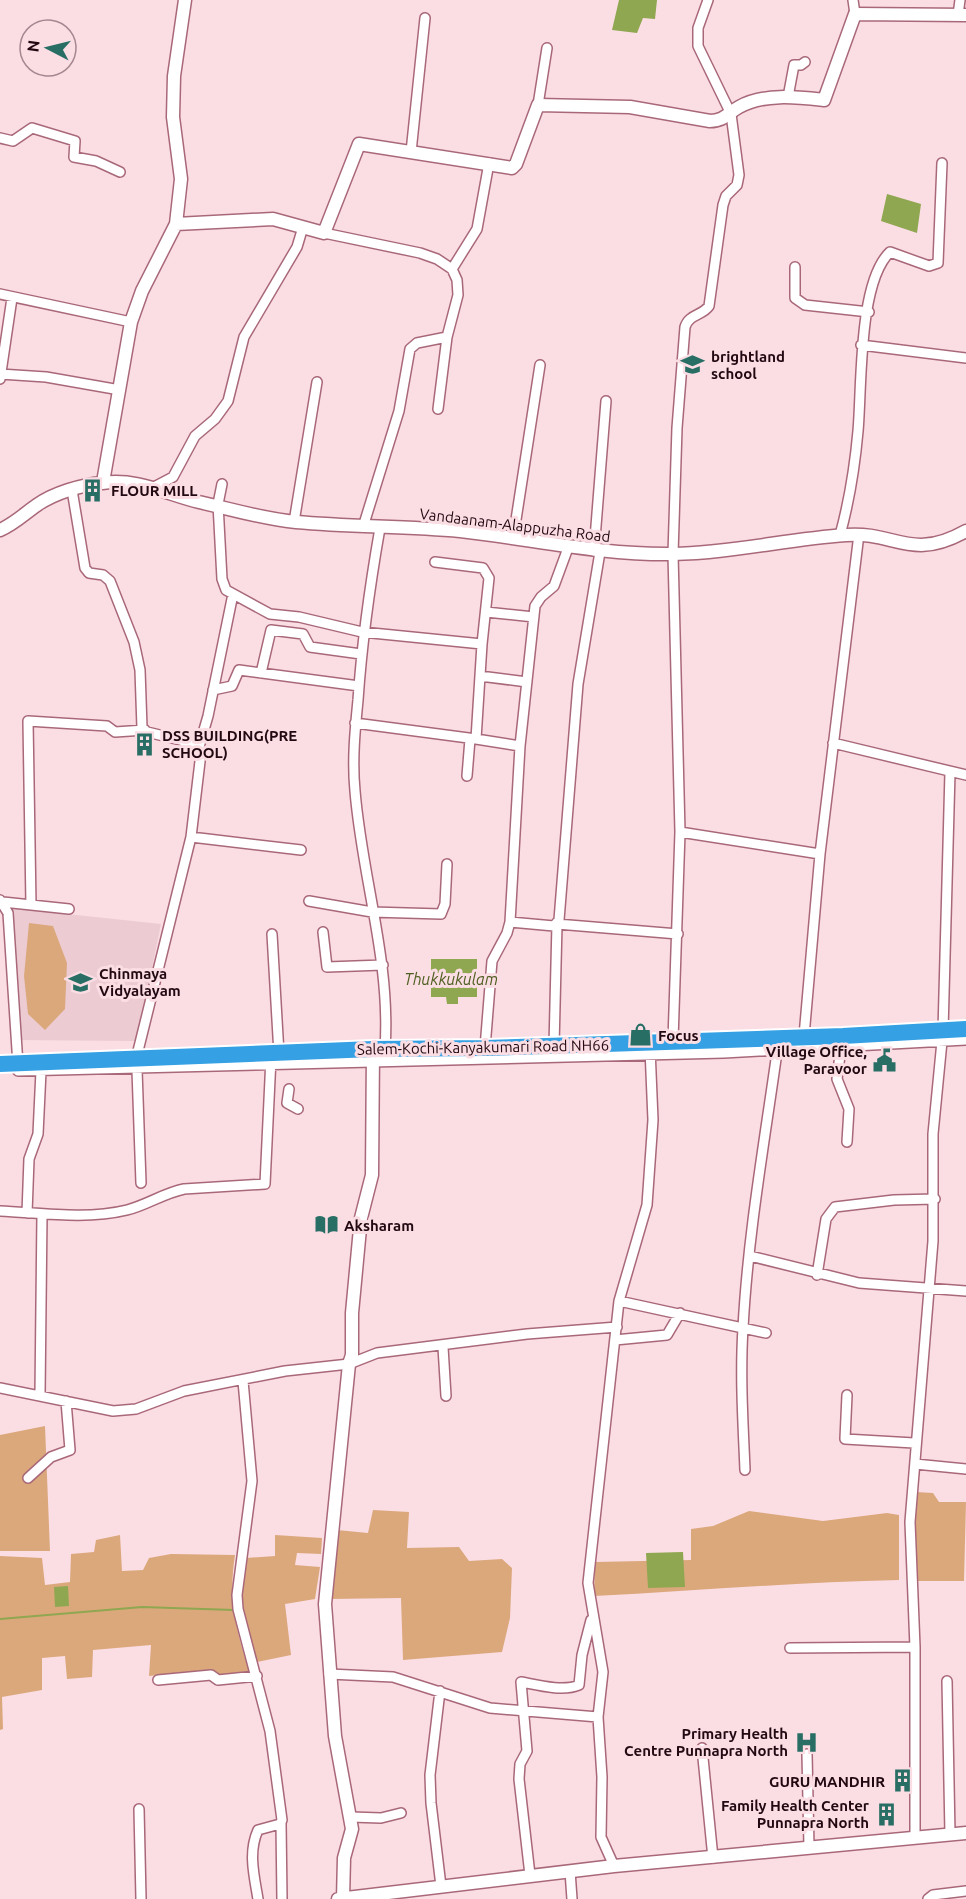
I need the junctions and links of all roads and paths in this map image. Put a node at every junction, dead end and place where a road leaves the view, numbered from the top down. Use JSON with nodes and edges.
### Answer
{"nodes":[{"id":1,"x":185,"y":0,"type":"edge"},
{"id":2,"x":708,"y":0,"type":"edge"},
{"id":3,"x":853,"y":0,"type":"edge"},
{"id":4,"x":960,"y":0,"type":"edge"},
{"id":5,"x":855,"y":14,"type":"junction"},
{"id":6,"x":962,"y":15,"type":"edge"},
{"id":7,"x":425,"y":18,"type":"dead end"},
{"id":8,"x":547,"y":48,"type":"dead end"},
{"id":9,"x":805,"y":62,"type":"dead end"},
{"id":10,"x":788,"y":97,"type":"junction"},
{"id":11,"x":538,"y":105,"type":"junction"},
{"id":12,"x":731,"y":114,"type":"junction"},
{"id":13,"x":0,"y":138,"type":"edge"},
{"id":14,"x":411,"y":152,"type":"junction"},
{"id":15,"x":489,"y":163,"type":"junction"},
{"id":16,"x":942,"y":163,"type":"dead end"},
{"id":17,"x":120,"y":172,"type":"dead end"},
{"id":18,"x":176,"y":224,"type":"junction"},
{"id":19,"x":303,"y":227,"type":"junction"},
{"id":20,"x":324,"y":233,"type":"junction"},
{"id":21,"x":795,"y":267,"type":"dead end"},
{"id":22,"x":452,"y":269,"type":"junction"},
{"id":23,"x":0,"y":294,"type":"edge"},
{"id":24,"x":12,"y":298,"type":"junction"},
{"id":25,"x":869,"y":312,"type":"junction"},
{"id":26,"x":131,"y":322,"type":"junction"},
{"id":27,"x":447,"y":337,"type":"junction"},
{"id":28,"x":861,"y":345,"type":"junction"},
{"id":29,"x":966,"y":358,"type":"edge"},
{"id":30,"x":540,"y":365,"type":"dead end"},
{"id":31,"x":0,"y":375,"type":"edge"},
{"id":32,"x":317,"y":382,"type":"dead end"},
{"id":33,"x":120,"y":390,"type":"junction"},
{"id":34,"x":606,"y":401,"type":"dead end"},
{"id":35,"x":438,"y":409,"type":"dead end"},
{"id":36,"x":103,"y":482,"type":"junction"},
{"id":37,"x":222,"y":484,"type":"dead end"},
{"id":38,"x":154,"y":487,"type":"junction"},
{"id":39,"x":72,"y":490,"type":"junction"},
{"id":40,"x":218,"y":504,"type":"junction"},
{"id":41,"x":294,"y":522,"type":"junction"},
{"id":42,"x":363,"y":527,"type":"junction"},
{"id":43,"x":380,"y":528,"type":"junction"},
{"id":44,"x":0,"y":530,"type":"edge"},
{"id":45,"x":966,"y":531,"type":"edge"},
{"id":46,"x":860,"y":534,"type":"junction"},
{"id":47,"x":840,"y":535,"type":"junction"},
{"id":48,"x":513,"y":538,"type":"junction"},
{"id":49,"x":568,"y":548,"type":"junction"},
{"id":50,"x":597,"y":552,"type":"junction"},
{"id":51,"x":673,"y":554,"type":"junction"},
{"id":52,"x":435,"y":561,"type":"dead end"},
{"id":53,"x":233,"y":594,"type":"junction"},
{"id":54,"x":486,"y":612,"type":"junction"},
{"id":55,"x":534,"y":617,"type":"junction"},
{"id":56,"x":362,"y":632,"type":"junction"},
{"id":57,"x":482,"y":644,"type":"junction"},
{"id":58,"x":361,"y":654,"type":"junction"},
{"id":59,"x":261,"y":673,"type":"junction"},
{"id":60,"x":480,"y":676,"type":"junction"},
{"id":61,"x":527,"y":682,"type":"junction"},
{"id":62,"x":358,"y":686,"type":"junction"},
{"id":63,"x":213,"y":690,"type":"junction"},
{"id":64,"x":355,"y":723,"type":"junction"},
{"id":65,"x":145,"y":730,"type":"junction"},
{"id":66,"x":473,"y":739,"type":"junction"},
{"id":67,"x":833,"y":743,"type":"junction"},
{"id":68,"x":520,"y":746,"type":"junction"},
{"id":69,"x":199,"y":747,"type":"junction"},
{"id":70,"x":950,"y":772,"type":"junction"},
{"id":71,"x":966,"y":774,"type":"edge"},
{"id":72,"x":467,"y":776,"type":"dead end"},
{"id":73,"x":680,"y":832,"type":"junction"},
{"id":74,"x":190,"y":837,"type":"junction"},
{"id":75,"x":302,"y":850,"type":"dead end"},
{"id":76,"x":820,"y":854,"type":"junction"},
{"id":77,"x":447,"y":864,"type":"dead end"},
{"id":78,"x":1,"y":901,"type":"edge"},
{"id":79,"x":309,"y":901,"type":"dead end"},
{"id":80,"x":32,"y":905,"type":"junction"},
{"id":81,"x":69,"y":909,"type":"dead end"},
{"id":82,"x":372,"y":912,"type":"junction"},
{"id":83,"x":510,"y":922,"type":"junction"},
{"id":84,"x":557,"y":924,"type":"junction"},
{"id":85,"x":323,"y":932,"type":"dead end"},
{"id":86,"x":272,"y":934,"type":"dead end"},
{"id":87,"x":678,"y":934,"type":"junction"},
{"id":88,"x":383,"y":965,"type":"junction"},
{"id":89,"x":966,"y":1029,"type":"edge"},
{"id":90,"x":942,"y":1035,"type":"junction"},
{"id":91,"x":804,"y":1036,"type":"junction"},
{"id":92,"x":673,"y":1040,"type":"junction"},
{"id":93,"x":842,"y":1040,"type":"junction"},
{"id":94,"x":966,"y":1040,"type":"edge"},
{"id":95,"x":779,"y":1043,"type":"junction"},
{"id":96,"x":554,"y":1046,"type":"junction"},
{"id":97,"x":485,"y":1048,"type":"junction"},
{"id":98,"x":650,"y":1048,"type":"junction"},
{"id":99,"x":377,"y":1053,"type":"junction"},
{"id":100,"x":273,"y":1058,"type":"junction"},
{"id":101,"x":0,"y":1064,"type":"edge"},
{"id":102,"x":137,"y":1064,"type":"junction"},
{"id":103,"x":18,"y":1065,"type":"junction"},
{"id":104,"x":41,"y":1071,"type":"junction"},
{"id":105,"x":0,"y":1072,"type":"edge"},
{"id":106,"x":289,"y":1089,"type":"dead end"},
{"id":107,"x":298,"y":1109,"type":"dead end"},
{"id":108,"x":847,"y":1142,"type":"dead end"},
{"id":109,"x":141,"y":1183,"type":"dead end"},
{"id":110,"x":935,"y":1199,"type":"junction"},
{"id":111,"x":0,"y":1211,"type":"edge"},
{"id":112,"x":27,"y":1212,"type":"junction"},
{"id":113,"x":42,"y":1214,"type":"junction"},
{"id":114,"x":750,"y":1256,"type":"junction"},
{"id":115,"x":817,"y":1275,"type":"junction"},
{"id":116,"x":929,"y":1289,"type":"junction"},
{"id":117,"x":966,"y":1291,"type":"edge"},
{"id":118,"x":619,"y":1301,"type":"junction"},
{"id":119,"x":680,"y":1314,"type":"junction"},
{"id":120,"x":617,"y":1327,"type":"junction"},
{"id":121,"x":743,"y":1327,"type":"junction"},
{"id":122,"x":766,"y":1333,"type":"dead end"},
{"id":123,"x":615,"y":1340,"type":"junction"},
{"id":124,"x":443,"y":1347,"type":"junction"},
{"id":125,"x":349,"y":1364,"type":"junction"},
{"id":126,"x":243,"y":1381,"type":"junction"},
{"id":127,"x":0,"y":1388,"type":"edge"},
{"id":128,"x":40,"y":1395,"type":"junction"},
{"id":129,"x":846,"y":1395,"type":"dead end"},
{"id":130,"x":446,"y":1396,"type":"dead end"},
{"id":131,"x":66,"y":1401,"type":"junction"},
{"id":132,"x":914,"y":1443,"type":"junction"},
{"id":133,"x":915,"y":1464,"type":"junction"},
{"id":134,"x":966,"y":1469,"type":"edge"},
{"id":135,"x":745,"y":1470,"type":"dead end"},
{"id":136,"x":28,"y":1478,"type":"dead end"},
{"id":137,"x":592,"y":1617,"type":"junction"},
{"id":138,"x":915,"y":1647,"type":"junction"},
{"id":139,"x":790,"y":1648,"type":"dead end"},
{"id":140,"x":329,"y":1674,"type":"junction"},
{"id":141,"x":257,"y":1676,"type":"junction"},
{"id":142,"x":158,"y":1680,"type":"dead end"},
{"id":143,"x":947,"y":1681,"type":"dead end"},
{"id":144,"x":440,"y":1691,"type":"junction"},
{"id":145,"x":524,"y":1712,"type":"junction"},
{"id":146,"x":598,"y":1718,"type":"junction"},
{"id":147,"x":702,"y":1748,"type":"dead end"},
{"id":148,"x":807,"y":1754,"type":"dead end"},
{"id":149,"x":140,"y":1809,"type":"dead end"},
{"id":150,"x":401,"y":1813,"type":"dead end"},
{"id":151,"x":351,"y":1817,"type":"junction"},
{"id":152,"x":281,"y":1823,"type":"junction"},
{"id":153,"x":966,"y":1833,"type":"edge"},
{"id":154,"x":950,"y":1834,"type":"junction"},
{"id":155,"x":915,"y":1836,"type":"junction"},
{"id":156,"x":809,"y":1847,"type":"junction"},
{"id":157,"x":713,"y":1858,"type":"junction"},
{"id":158,"x":614,"y":1866,"type":"junction"},
{"id":159,"x":570,"y":1871,"type":"junction"},
{"id":160,"x":530,"y":1875,"type":"junction"},
{"id":161,"x":441,"y":1886,"type":"junction"},
{"id":162,"x":966,"y":1891,"type":"edge"},
{"id":163,"x":386,"y":1897,"type":"edge"},
{"id":164,"x":141,"y":1899,"type":"edge"},
{"id":165,"x":258,"y":1899,"type":"edge"},
{"id":166,"x":282,"y":1899,"type":"edge"},
{"id":167,"x":338,"y":1899,"type":"edge"},
{"id":168,"x":343,"y":1899,"type":"edge"},
{"id":169,"x":572,"y":1899,"type":"edge"},
{"id":170,"x":928,"y":1899,"type":"edge"}],
"edges":[{"from":1,"to":18,"type":"main road"},
{"from":2,"to":12,"type":"street"},
{"from":3,"to":5,"type":"street"},
{"from":4,"to":6,"type":"street"},
{"from":5,"to":6,"type":"main road"},
{"from":5,"to":10,"type":"main road"},
{"from":7,"to":14,"type":"street"},
{"from":8,"to":11,"type":"street"},
{"from":9,"to":10,"type":"street"},
{"from":10,"to":12,"type":"main road"},
{"from":11,"to":12,"type":"main road"},
{"from":11,"to":15,"type":"main road"},
{"from":12,"to":51,"type":"street"},
{"from":13,"to":17,"type":"street"},
{"from":14,"to":15,"type":"main road"},
{"from":14,"to":20,"type":"main road"},
{"from":15,"to":22,"type":"street"},
{"from":16,"to":25,"type":"street"},
{"from":18,"to":19,"type":"main road"},
{"from":18,"to":26,"type":"main road"},
{"from":19,"to":20,"type":"main road"},
{"from":19,"to":38,"type":"street"},
{"from":20,"to":22,"type":"street"},
{"from":21,"to":25,"type":"street"},
{"from":22,"to":27,"type":"street"},
{"from":23,"to":24,"type":"street"},
{"from":24,"to":26,"type":"street"},
{"from":24,"to":31,"type":"street"},
{"from":25,"to":28,"type":"street"},
{"from":26,"to":33,"type":"main road"},
{"from":27,"to":35,"type":"street"},
{"from":27,"to":42,"type":"street"},
{"from":28,"to":29,"type":"street"},
{"from":28,"to":47,"type":"street"},
{"from":30,"to":48,"type":"street"},
{"from":31,"to":33,"type":"street"},
{"from":32,"to":41,"type":"street"},
{"from":33,"to":36,"type":"main road"},
{"from":34,"to":50,"type":"street"},
{"from":36,"to":38,"type":"main road","name":"Vandaanam-Alappuzha Road"},
{"from":36,"to":39,"type":"main road","name":"Vandaanam-Alappuzha Road"},
{"from":37,"to":40,"type":"street"},
{"from":38,"to":40,"type":"main road","name":"Vandaanam-Alappuzha Road"},
{"from":39,"to":44,"type":"main road","name":"Vandaanam-Alappuzha Road"},
{"from":39,"to":65,"type":"street"},
{"from":40,"to":41,"type":"main road","name":"Vandaanam-Alappuzha Road"},
{"from":40,"to":53,"type":"street"},
{"from":41,"to":42,"type":"main road","name":"Vandaanam-Alappuzha Road"},
{"from":42,"to":43,"type":"main road","name":"Vandaanam-Alappuzha Road"},
{"from":43,"to":48,"type":"main road","name":"Vandaanam-Alappuzha Road"},
{"from":43,"to":56,"type":"street"},
{"from":45,"to":46,"type":"main road","name":"Vandaanam-Alappuzha Road"},
{"from":46,"to":47,"type":"main road","name":"Vandaanam-Alappuzha Road"},
{"from":46,"to":67,"type":"street"},
{"from":47,"to":51,"type":"main road","name":"Vandaanam-Alappuzha Road"},
{"from":48,"to":49,"type":"main road","name":"Vandaanam-Alappuzha Road"},
{"from":49,"to":50,"type":"main road","name":"Vandaanam-Alappuzha Road"},
{"from":49,"to":55,"type":"street"},
{"from":50,"to":51,"type":"main road","name":"Vandaanam-Alappuzha Road"},
{"from":50,"to":84,"type":"street"},
{"from":51,"to":73,"type":"street"},
{"from":52,"to":54,"type":"street"},
{"from":53,"to":56,"type":"street"},
{"from":53,"to":63,"type":"street"},
{"from":54,"to":55,"type":"street"},
{"from":54,"to":57,"type":"street"},
{"from":55,"to":61,"type":"street"},
{"from":56,"to":57,"type":"street"},
{"from":56,"to":58,"type":"street"},
{"from":57,"to":60,"type":"street"},
{"from":58,"to":59,"type":"street"},
{"from":58,"to":62,"type":"street"},
{"from":59,"to":62,"type":"street"},
{"from":59,"to":63,"type":"street"},
{"from":60,"to":61,"type":"street"},
{"from":60,"to":66,"type":"street"},
{"from":61,"to":68,"type":"street"},
{"from":62,"to":64,"type":"street"},
{"from":63,"to":69,"type":"street"},
{"from":64,"to":66,"type":"street"},
{"from":64,"to":82,"type":"street"},
{"from":65,"to":69,"type":"street"},
{"from":65,"to":80,"type":"street"},
{"from":66,"to":68,"type":"street"},
{"from":66,"to":72,"type":"street"},
{"from":67,"to":70,"type":"street"},
{"from":67,"to":76,"type":"street"},
{"from":68,"to":83,"type":"street"},
{"from":69,"to":74,"type":"street"},
{"from":70,"to":71,"type":"street"},
{"from":70,"to":90,"type":"street"},
{"from":73,"to":76,"type":"street"},
{"from":73,"to":87,"type":"street"},
{"from":74,"to":75,"type":"street"},
{"from":74,"to":102,"type":"street"},
{"from":76,"to":91,"type":"street"},
{"from":77,"to":82,"type":"street"},
{"from":78,"to":80,"type":"street"},
{"from":78,"to":103,"type":"street"},
{"from":79,"to":82,"type":"street"},
{"from":80,"to":81,"type":"street"},
{"from":82,"to":88,"type":"street"},
{"from":83,"to":84,"type":"street"},
{"from":83,"to":97,"type":"street"},
{"from":84,"to":87,"type":"street"},
{"from":84,"to":96,"type":"street"},
{"from":85,"to":88,"type":"street"},
{"from":86,"to":100,"type":"street"},
{"from":87,"to":92,"type":"street"},
{"from":88,"to":99,"type":"street"},
{"from":89,"to":90,"type":"highway","name":"Salem-Kochi-Kanyakumari Road NH66"},
{"from":90,"to":93,"type":"highway","name":"Salem-Kochi-Kanyakumari Road NH66"},
{"from":90,"to":94,"type":"street"},
{"from":90,"to":110,"type":"street"},
{"from":91,"to":93,"type":"highway","name":"Salem-Kochi-Kanyakumari Road NH66"},
{"from":91,"to":95,"type":"highway","name":"Salem-Kochi-Kanyakumari Road NH66"},
{"from":92,"to":95,"type":"highway","name":"Salem-Kochi-Kanyakumari Road NH66"},
{"from":92,"to":98,"type":"highway","name":"Salem-Kochi-Kanyakumari Road NH66"},
{"from":93,"to":95,"type":"street"},
{"from":93,"to":108,"type":"street"},
{"from":95,"to":98,"type":"street"},
{"from":95,"to":114,"type":"street"},
{"from":96,"to":97,"type":"highway","name":"Salem-Kochi-Kanyakumari Road NH66"},
{"from":96,"to":98,"type":"highway","name":"Salem-Kochi-Kanyakumari Road NH66"},
{"from":97,"to":99,"type":"highway","name":"Salem-Kochi-Kanyakumari Road NH66"},
{"from":98,"to":99,"type":"street"},
{"from":98,"to":118,"type":"street"},
{"from":99,"to":100,"type":"highway","name":"Salem-Kochi-Kanyakumari Road NH66"},
{"from":99,"to":125,"type":"main road"},
{"from":100,"to":102,"type":"highway","name":"Salem-Kochi-Kanyakumari Road NH66"},
{"from":100,"to":113,"type":"street"},
{"from":101,"to":103,"type":"highway","name":"Salem-Kochi-Kanyakumari Road NH66"},
{"from":102,"to":103,"type":"highway","name":"Salem-Kochi-Kanyakumari Road NH66"},
{"from":102,"to":104,"type":"street"},
{"from":102,"to":109,"type":"street"},
{"from":104,"to":105,"type":"street"},
{"from":104,"to":112,"type":"street"},
{"from":106,"to":107,"type":"street"},
{"from":110,"to":115,"type":"street"},
{"from":110,"to":116,"type":"street"},
{"from":111,"to":112,"type":"street"},
{"from":112,"to":113,"type":"street"},
{"from":113,"to":128,"type":"street"},
{"from":114,"to":115,"type":"street"},
{"from":114,"to":121,"type":"street"},
{"from":115,"to":116,"type":"street"},
{"from":116,"to":117,"type":"street"},
{"from":116,"to":132,"type":"street"},
{"from":118,"to":119,"type":"street"},
{"from":118,"to":120,"type":"street"},
{"from":119,"to":121,"type":"street"},
{"from":119,"to":123,"type":"street"},
{"from":120,"to":123,"type":"street"},
{"from":120,"to":124,"type":"street"},
{"from":121,"to":122,"type":"street"},
{"from":121,"to":135,"type":"street"},
{"from":123,"to":137,"type":"street"},
{"from":124,"to":125,"type":"street"},
{"from":124,"to":130,"type":"street"},
{"from":125,"to":126,"type":"street"},
{"from":125,"to":140,"type":"main road"},
{"from":126,"to":131,"type":"street"},
{"from":126,"to":141,"type":"street"},
{"from":127,"to":128,"type":"street"},
{"from":128,"to":131,"type":"street"},
{"from":129,"to":132,"type":"street"},
{"from":131,"to":136,"type":"street"},
{"from":132,"to":133,"type":"street"},
{"from":133,"to":134,"type":"street"},
{"from":133,"to":138,"type":"street"},
{"from":137,"to":145,"type":"street"},
{"from":137,"to":146,"type":"street"},
{"from":138,"to":139,"type":"street"},
{"from":138,"to":155,"type":"street"},
{"from":140,"to":144,"type":"street"},
{"from":140,"to":151,"type":"main road"},
{"from":141,"to":142,"type":"street"},
{"from":141,"to":152,"type":"street"},
{"from":143,"to":154,"type":"street"},
{"from":144,"to":145,"type":"street"},
{"from":144,"to":161,"type":"street"},
{"from":145,"to":146,"type":"street"},
{"from":145,"to":160,"type":"street"},
{"from":146,"to":158,"type":"street"},
{"from":147,"to":157,"type":"street"},
{"from":148,"to":156,"type":"street"},
{"from":149,"to":164,"type":"street"},
{"from":150,"to":151,"type":"street"},
{"from":151,"to":168,"type":"main road"},
{"from":152,"to":165,"type":"street"},
{"from":152,"to":166,"type":"street"},
{"from":153,"to":154,"type":"main road"},
{"from":154,"to":155,"type":"main road"},
{"from":155,"to":156,"type":"main road"},
{"from":156,"to":157,"type":"main road"},
{"from":157,"to":158,"type":"main road"},
{"from":158,"to":159,"type":"main road"},
{"from":159,"to":160,"type":"main road"},
{"from":159,"to":169,"type":"street"},
{"from":160,"to":161,"type":"main road"},
{"from":161,"to":163,"type":"main road"},
{"from":162,"to":170,"type":"street"},
{"from":163,"to":168,"type":"main road"},
{"from":167,"to":168,"type":"main road"}]}
